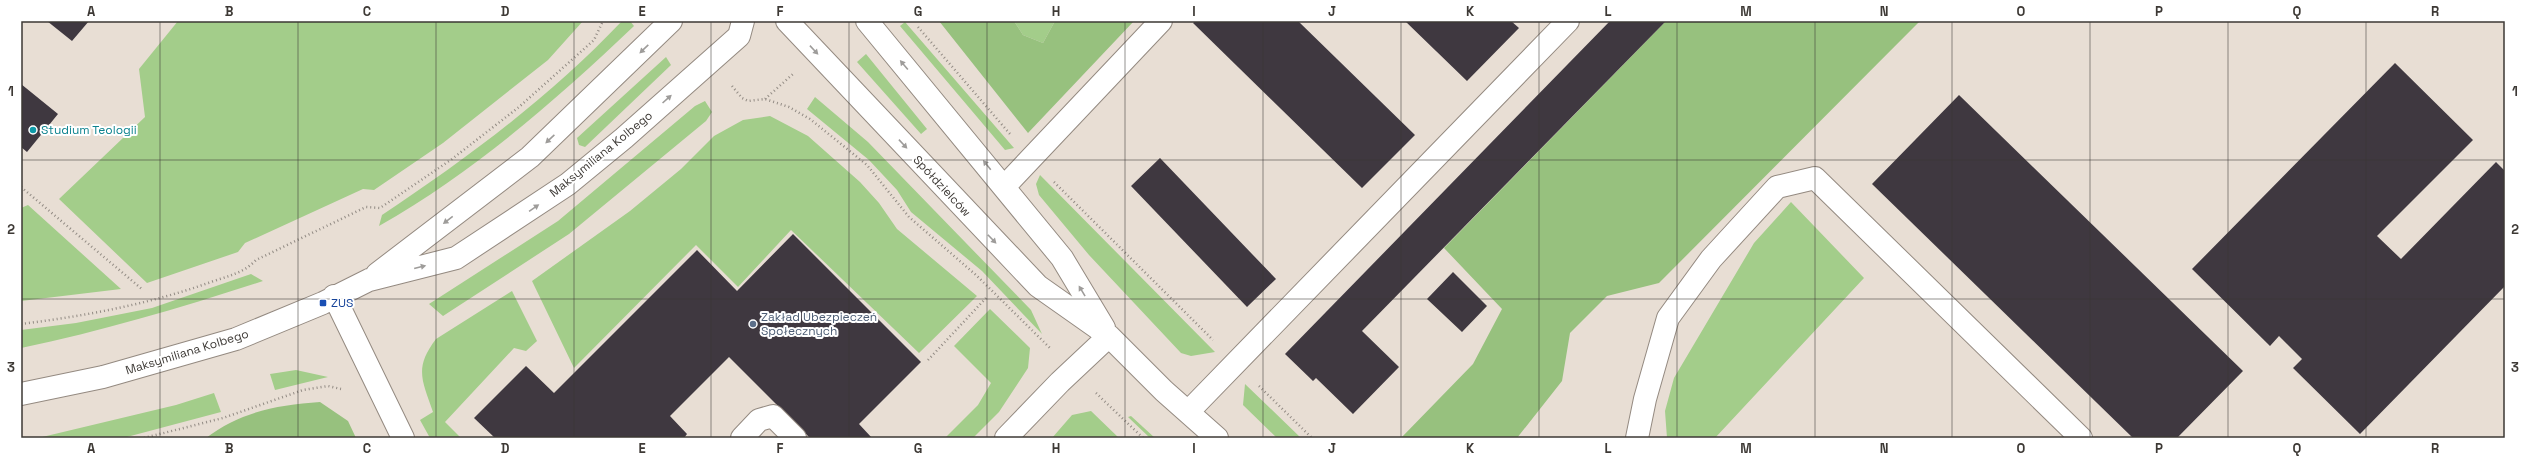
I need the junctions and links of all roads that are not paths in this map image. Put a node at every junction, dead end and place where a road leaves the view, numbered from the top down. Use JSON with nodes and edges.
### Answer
{"nodes":[{"id":1,"x":671,"y":21,"type":"edge"},
{"id":2,"x":743,"y":21,"type":"edge"},
{"id":3,"x":787,"y":21,"type":"edge"},
{"id":4,"x":867,"y":21,"type":"edge"},
{"id":5,"x":1161,"y":21,"type":"edge"},
{"id":6,"x":1568,"y":21,"type":"edge"},
{"id":7,"x":1004,"y":187,"type":"junction"},
{"id":8,"x":369,"y":280,"type":"junction"},
{"id":9,"x":334,"y":296,"type":"junction"},
{"id":10,"x":1109,"y":336,"type":"junction"},
{"id":11,"x":21,"y":394,"type":"edge"},
{"id":12,"x":1188,"y":412,"type":"junction"},
{"id":13,"x":403,"y":438,"type":"edge"},
{"id":14,"x":742,"y":438,"type":"edge"},
{"id":15,"x":795,"y":438,"type":"edge"},
{"id":16,"x":1006,"y":438,"type":"edge"},
{"id":17,"x":1217,"y":438,"type":"edge"},
{"id":18,"x":1637,"y":438,"type":"edge"},
{"id":19,"x":2081,"y":438,"type":"edge"}],
"edges":[{"from":1,"to":8,"type":"street","name":"Maksymiliana Kolbego","one_way":true},
{"from":8,"to":2,"type":"street","name":"Maksymiliana Kolbego","one_way":true},
{"from":3,"to":10,"type":"street","name":"Spółdzielców","one_way":true},
{"from":7,"to":4,"type":"street","name":"Spółdzielców","one_way":true},
{"from":5,"to":7,"type":"street"},
{"from":6,"to":12,"type":"street"},
{"from":10,"to":7,"type":"street","name":"Spółdzielców","one_way":true},
{"from":8,"to":9,"type":"street","name":"Maksymiliana Kolbego"},
{"from":9,"to":11,"type":"street","name":"Maksymiliana Kolbego"},
{"from":9,"to":13,"type":"street"},
{"from":10,"to":12,"type":"street","name":"Spółdzielców"},
{"from":10,"to":16,"type":"street"},
{"from":12,"to":17,"type":"street","name":"Spółdzielców"},
{"from":14,"to":15,"type":"street"},
{"from":18,"to":19,"type":"street"}]}
